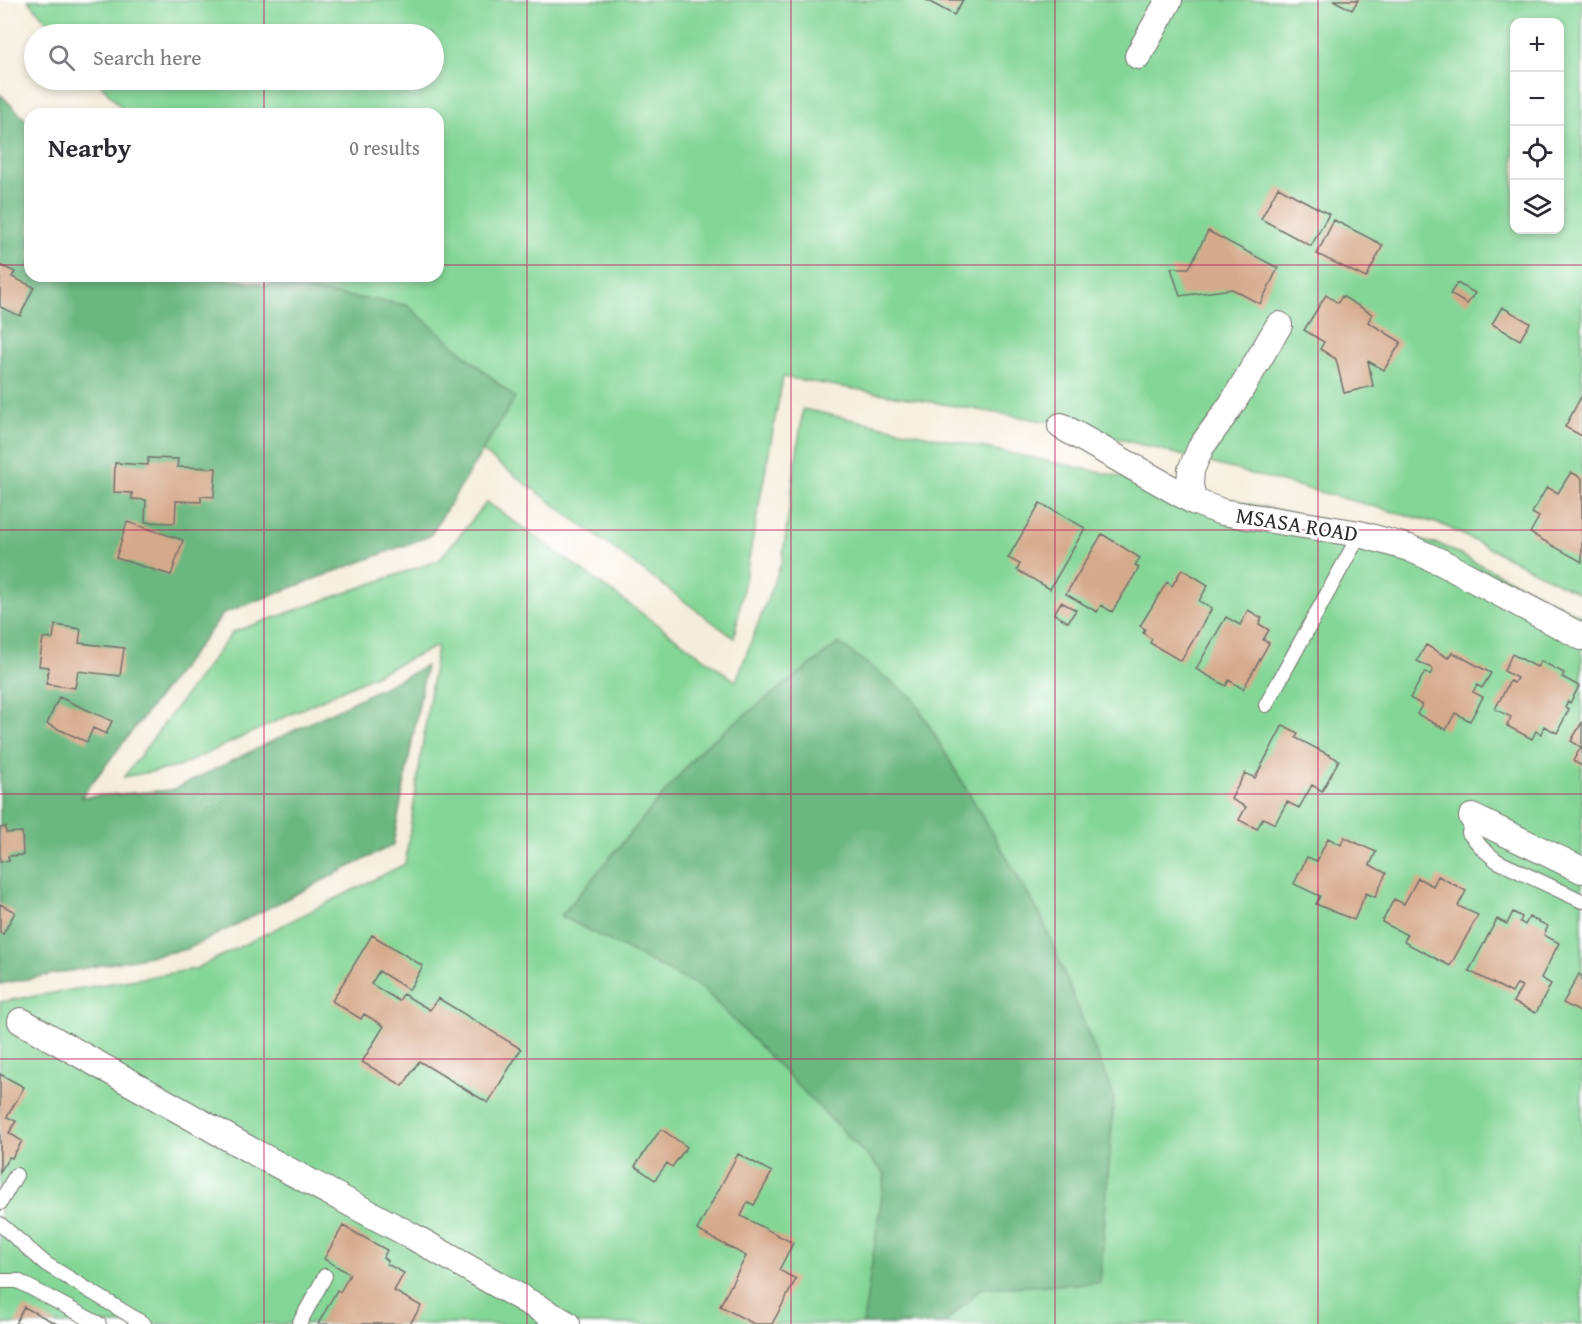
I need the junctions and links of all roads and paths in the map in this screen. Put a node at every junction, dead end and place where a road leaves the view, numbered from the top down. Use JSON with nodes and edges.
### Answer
{"nodes":[{"id":1,"x":1169,"y":0,"type":"edge"},
{"id":2,"x":1138,"y":56,"type":"dead end"},
{"id":3,"x":1279,"y":325,"type":"dead end"},
{"id":4,"x":1061,"y":426,"type":"dead end"},
{"id":5,"x":1193,"y":501,"type":"junction"},
{"id":6,"x":1360,"y":534,"type":"junction"},
{"id":7,"x":1582,"y":637,"type":"edge"},
{"id":8,"x":1266,"y":705,"type":"dead end"},
{"id":9,"x":1472,"y":817,"type":"joint"},
{"id":10,"x":1582,"y":870,"type":"edge"},
{"id":11,"x":1582,"y":901,"type":"edge"},
{"id":12,"x":21,"y":1021,"type":"dead end"},
{"id":13,"x":16,"y":1175,"type":"dead end"},
{"id":14,"x":0,"y":1203,"type":"edge"},
{"id":15,"x":0,"y":1224,"type":"edge"},
{"id":16,"x":325,"y":1276,"type":"dead end"},
{"id":17,"x":0,"y":1281,"type":"edge"},
{"id":18,"x":99,"y":1324,"type":"edge"},
{"id":19,"x":144,"y":1324,"type":"edge"},
{"id":20,"x":298,"y":1324,"type":"edge"},
{"id":21,"x":567,"y":1324,"type":"edge"}],
"edges":[{"from":1,"to":2,"type":"street"},
{"from":3,"to":5,"type":"street"},
{"from":4,"to":5,"type":"street","name":"MSASA ROAD"},
{"from":5,"to":6,"type":"street","name":"MSASA ROAD"},
{"from":6,"to":7,"type":"street","name":"MSASA ROAD"},
{"from":6,"to":8,"type":"lane"},
{"from":9,"to":10,"type":"street"},
{"from":9,"to":11,"type":"lane"},
{"from":12,"to":21,"type":"street"},
{"from":13,"to":14,"type":"lane"},
{"from":15,"to":19,"type":"lane"},
{"from":16,"to":20,"type":"lane"},
{"from":17,"to":18,"type":"lane"}]}
